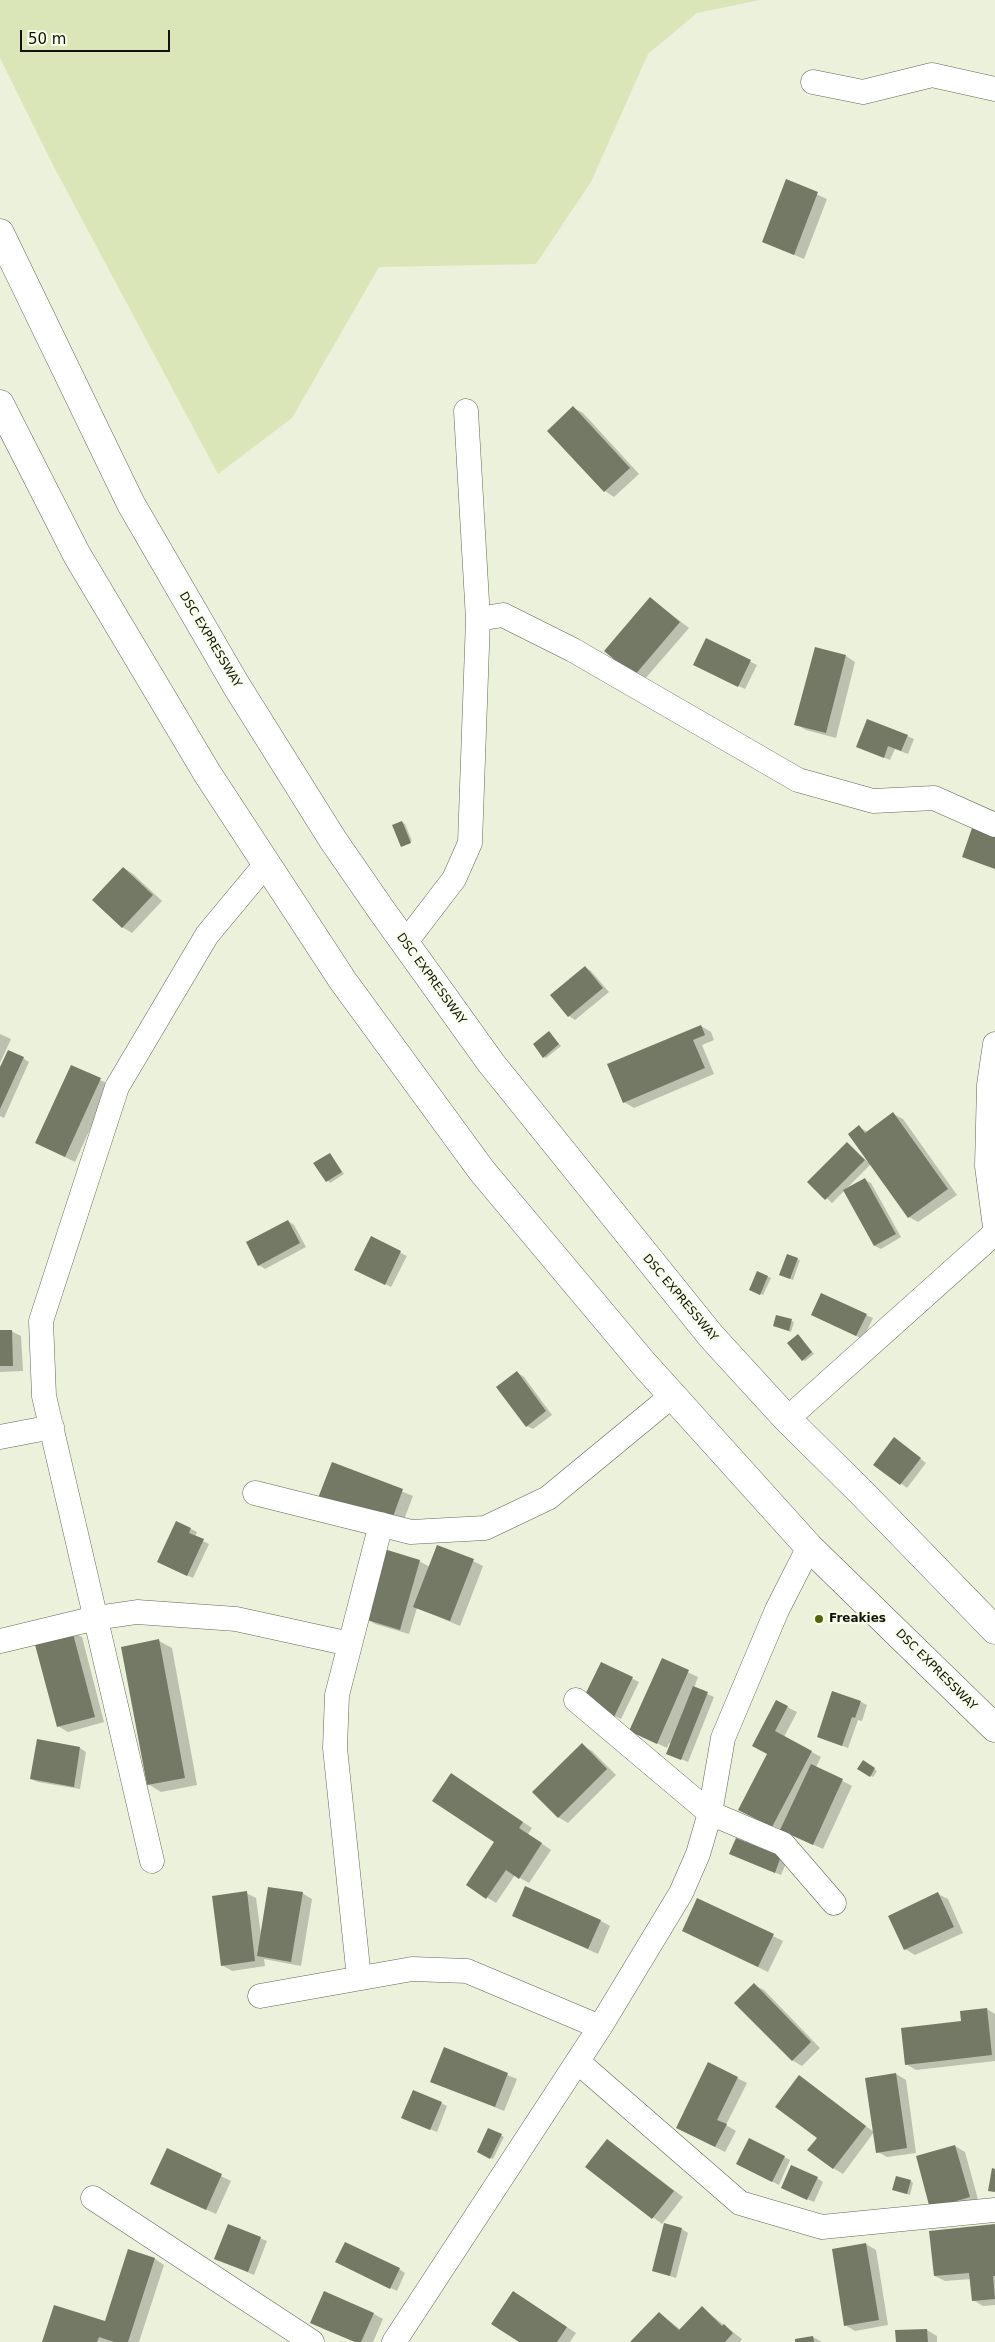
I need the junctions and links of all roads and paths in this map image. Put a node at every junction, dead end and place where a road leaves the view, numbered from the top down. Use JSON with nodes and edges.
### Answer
{"nodes":[{"id":1,"x":813,"y":82,"type":"dead end"},
{"id":2,"x":995,"y":89,"type":"edge"},
{"id":3,"x":0,"y":233,"type":"edge"},
{"id":4,"x":0,"y":404,"type":"edge"},
{"id":5,"x":466,"y":411,"type":"dead end"},
{"id":6,"x":478,"y":619,"type":"junction"},
{"id":7,"x":995,"y":825,"type":"edge"},
{"id":8,"x":266,"y":864,"type":"junction"},
{"id":9,"x":405,"y":943,"type":"junction"},
{"id":10,"x":995,"y":1044,"type":"edge"},
{"id":11,"x":995,"y":1227,"type":"edge"},
{"id":12,"x":995,"y":1233,"type":"edge"},
{"id":13,"x":673,"y":1396,"type":"junction"},
{"id":14,"x":787,"y":1419,"type":"junction"},
{"id":15,"x":52,"y":1427,"type":"junction"},
{"id":16,"x":0,"y":1437,"type":"edge"},
{"id":17,"x":255,"y":1493,"type":"dead end"},
{"id":18,"x":381,"y":1524,"type":"junction"},
{"id":19,"x":809,"y":1547,"type":"junction"},
{"id":20,"x":96,"y":1618,"type":"junction"},
{"id":21,"x":995,"y":1630,"type":"edge"},
{"id":22,"x":0,"y":1641,"type":"edge"},
{"id":23,"x":350,"y":1644,"type":"junction"},
{"id":24,"x":576,"y":1700,"type":"dead end"},
{"id":25,"x":995,"y":1728,"type":"edge"},
{"id":26,"x":710,"y":1813,"type":"junction"},
{"id":27,"x":152,"y":1862,"type":"dead end"},
{"id":28,"x":834,"y":1903,"type":"dead end"},
{"id":29,"x":359,"y":1978,"type":"junction"},
{"id":30,"x":260,"y":1996,"type":"dead end"},
{"id":31,"x":600,"y":2027,"type":"junction"},
{"id":32,"x":578,"y":2062,"type":"junction"},
{"id":33,"x":93,"y":2198,"type":"dead end"},
{"id":34,"x":995,"y":2210,"type":"edge"},
{"id":35,"x":312,"y":2342,"type":"edge"},
{"id":36,"x":394,"y":2342,"type":"edge"}],
"edges":[{"from":1,"to":2,"type":"street"},
{"from":3,"to":9,"type":"main road","name":"DSC EXPRESSWAY"},
{"from":4,"to":8,"type":"main road","name":"DSC EXPRESSWAY"},
{"from":5,"to":6,"type":"street"},
{"from":6,"to":7,"type":"street"},
{"from":6,"to":9,"type":"street"},
{"from":8,"to":13,"type":"main road","name":"DSC EXPRESSWAY"},
{"from":8,"to":15,"type":"street"},
{"from":9,"to":14,"type":"main road","name":"DSC EXPRESSWAY"},
{"from":10,"to":11,"type":"street"},
{"from":12,"to":14,"type":"street"},
{"from":13,"to":18,"type":"street"},
{"from":13,"to":19,"type":"main road","name":"DSC EXPRESSWAY"},
{"from":14,"to":21,"type":"main road","name":"DSC EXPRESSWAY"},
{"from":15,"to":16,"type":"street"},
{"from":15,"to":20,"type":"street"},
{"from":17,"to":18,"type":"street"},
{"from":18,"to":23,"type":"street"},
{"from":19,"to":25,"type":"main road","name":"DSC EXPRESSWAY"},
{"from":19,"to":26,"type":"street"},
{"from":20,"to":22,"type":"street"},
{"from":20,"to":23,"type":"street"},
{"from":20,"to":27,"type":"street"},
{"from":23,"to":29,"type":"street"},
{"from":24,"to":26,"type":"street"},
{"from":26,"to":28,"type":"street"},
{"from":26,"to":31,"type":"street"},
{"from":29,"to":30,"type":"street"},
{"from":29,"to":31,"type":"street"},
{"from":31,"to":32,"type":"street"},
{"from":32,"to":34,"type":"street"},
{"from":32,"to":36,"type":"street"},
{"from":33,"to":35,"type":"street"}]}
